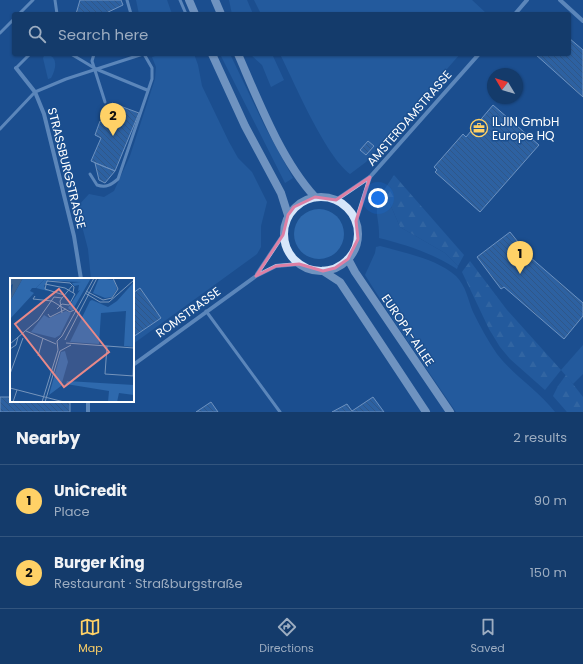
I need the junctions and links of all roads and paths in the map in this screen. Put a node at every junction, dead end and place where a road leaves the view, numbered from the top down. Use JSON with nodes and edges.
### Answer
{"nodes":[{"id":1,"x":33,"y":0,"type":"edge"},
{"id":2,"x":55,"y":0,"type":"edge"},
{"id":3,"x":127,"y":0,"type":"edge"},
{"id":4,"x":180,"y":0,"type":"edge"},
{"id":5,"x":189,"y":0,"type":"edge"},
{"id":6,"x":215,"y":0,"type":"edge"},
{"id":7,"x":527,"y":0,"type":"edge"},
{"id":8,"x":560,"y":0,"type":"edge"},
{"id":9,"x":21,"y":12,"type":"edge"},
{"id":10,"x":57,"y":12,"type":"edge"},
{"id":11,"x":130,"y":12,"type":"edge"},
{"id":12,"x":185,"y":12,"type":"edge"},
{"id":13,"x":194,"y":12,"type":"edge"},
{"id":14,"x":219,"y":12,"type":"edge"},
{"id":15,"x":517,"y":12,"type":"edge"},
{"id":16,"x":12,"y":21,"type":"edge"},
{"id":17,"x":583,"y":21,"type":"edge"},
{"id":18,"x":0,"y":33,"type":"edge"},
{"id":19,"x":28,"y":56,"type":"edge"},
{"id":20,"x":74,"y":56,"type":"edge"},
{"id":21,"x":93,"y":56,"type":"edge"},
{"id":22,"x":138,"y":56,"type":"edge"},
{"id":23,"x":145,"y":56,"type":"edge"},
{"id":24,"x":213,"y":56,"type":"edge"},
{"id":25,"x":239,"y":56,"type":"edge"},
{"id":26,"x":477,"y":56,"type":"edge"},
{"id":27,"x":16,"y":68,"type":"joint"},
{"id":28,"x":96,"y":69,"type":"junction"},
{"id":29,"x":147,"y":90,"type":"junction"},
{"id":30,"x":35,"y":92,"type":"junction"},
{"id":31,"x":105,"y":102,"type":"dead end"},
{"id":32,"x":0,"y":129,"type":"edge"},
{"id":33,"x":90,"y":174,"type":"dead end"},
{"id":34,"x":370,"y":177,"type":"junction"},
{"id":35,"x":315,"y":197,"type":"junction"},
{"id":36,"x":336,"y":200,"type":"junction"},
{"id":37,"x":288,"y":215,"type":"junction"},
{"id":38,"x":356,"y":221,"type":"junction"},
{"id":39,"x":283,"y":235,"type":"junction"},
{"id":40,"x":348,"y":259,"type":"junction"},
{"id":41,"x":299,"y":264,"type":"junction"},
{"id":42,"x":323,"y":271,"type":"junction"},
{"id":43,"x":256,"y":276,"type":"junction"},
{"id":44,"x":81,"y":278,"type":"edge"},
{"id":45,"x":206,"y":311,"type":"junction"},
{"id":46,"x":134,"y":364,"type":"edge"},
{"id":47,"x":280,"y":412,"type":"edge"},
{"id":48,"x":426,"y":412,"type":"edge"},
{"id":49,"x":450,"y":412,"type":"edge"}],
"edges":[{"from":1,"to":9,"type":"lane"},
{"from":2,"to":10,"type":"lane"},
{"from":3,"to":11,"type":"lane"},
{"from":4,"to":12,"type":"lane"},
{"from":5,"to":13,"type":"street"},
{"from":6,"to":14,"type":"street"},
{"from":7,"to":15,"type":"street"},
{"from":8,"to":17,"type":"street"},
{"from":16,"to":18,"type":"lane"},
{"from":19,"to":27,"type":"lane"},
{"from":20,"to":28,"type":"lane"},
{"from":21,"to":28,"type":"lane"},
{"from":22,"to":28,"type":"lane"},
{"from":23,"to":29,"type":"lane"},
{"from":24,"to":37,"type":"street"},
{"from":25,"to":35,"type":"street"},
{"from":26,"to":34,"type":"street","name":"AMSTERDAMSTRASSE"},
{"from":27,"to":30,"type":"street","name":"STRASSBURGSTRASSE"},
{"from":28,"to":29,"type":"lane"},
{"from":28,"to":30,"type":"lane"},
{"from":28,"to":31,"type":"lane"},
{"from":29,"to":33,"type":"lane"},
{"from":30,"to":32,"type":"lane"},
{"from":30,"to":44,"type":"street","name":"STRASSBURGSTRASSE"},
{"from":34,"to":36,"type":"street","name":"AMSTERDAMSTRASSE"},
{"from":34,"to":38,"type":"street","name":"AMSTERDAMSTRASSE"},
{"from":35,"to":36,"type":"street"},
{"from":35,"to":37,"type":"street"},
{"from":36,"to":38,"type":"street"},
{"from":37,"to":39,"type":"street"},
{"from":38,"to":40,"type":"street"},
{"from":39,"to":41,"type":"street"},
{"from":39,"to":43,"type":"street","name":"ROMSTRASSE"},
{"from":40,"to":42,"type":"street"},
{"from":40,"to":49,"type":"street","name":"EUROPA-ALLEE"},
{"from":41,"to":42,"type":"street"},
{"from":41,"to":43,"type":"street","name":"ROMSTRASSE"},
{"from":42,"to":48,"type":"street"},
{"from":43,"to":45,"type":"street","name":"ROMSTRASSE"},
{"from":45,"to":46,"type":"street","name":"ROMSTRASSE"},
{"from":45,"to":47,"type":"lane"}]}
